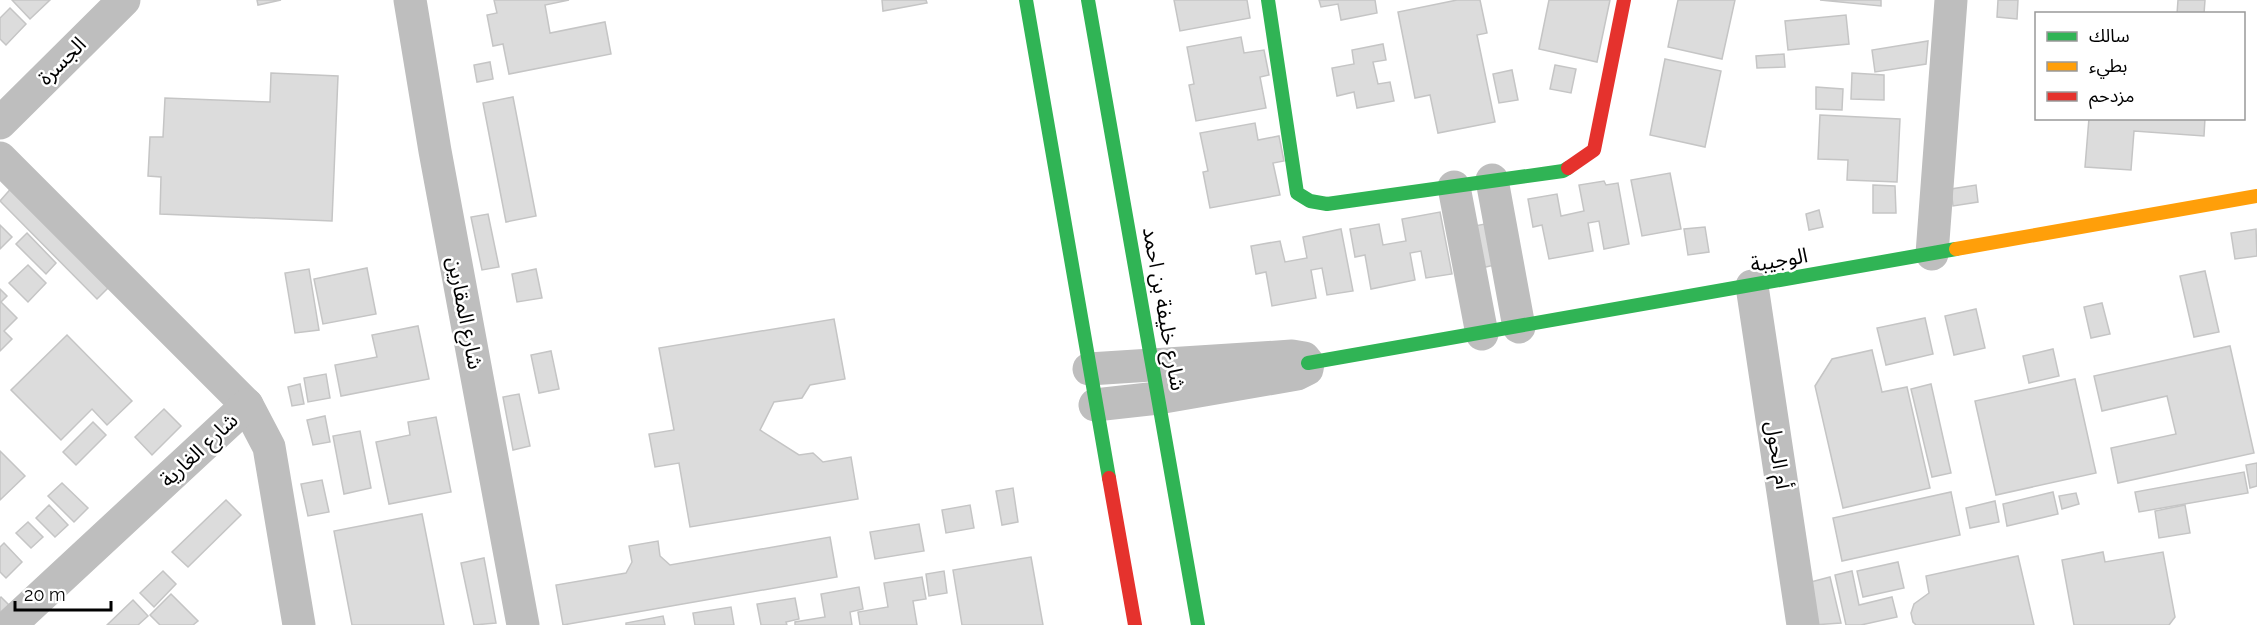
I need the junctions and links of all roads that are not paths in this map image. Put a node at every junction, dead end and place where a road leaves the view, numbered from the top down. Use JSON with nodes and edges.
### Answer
{"nodes":[{"id":1,"x":124,"y":0,"type":"edge"},
{"id":2,"x":410,"y":0,"type":"edge"},
{"id":3,"x":1026,"y":0,"type":"edge"},
{"id":4,"x":1088,"y":0,"type":"edge"},
{"id":5,"x":1268,"y":0,"type":"edge"},
{"id":6,"x":1624,"y":0,"type":"edge"},
{"id":7,"x":1951,"y":0,"type":"edge"},
{"id":8,"x":0,"y":123,"type":"edge"},
{"id":9,"x":0,"y":158,"type":"edge"},
{"id":10,"x":1491,"y":180,"type":"junction"},
{"id":11,"x":1454,"y":187,"type":"junction"},
{"id":12,"x":2257,"y":196,"type":"edge"},
{"id":13,"x":1932,"y":254,"type":"junction"},
{"id":14,"x":1752,"y":286,"type":"junction"},
{"id":15,"x":1519,"y":327,"type":"junction"},
{"id":16,"x":1482,"y":334,"type":"junction"},
{"id":17,"x":1308,"y":363,"type":"junction"},
{"id":18,"x":1152,"y":365,"type":"junction"},
{"id":19,"x":1089,"y":369,"type":"junction"},
{"id":20,"x":1158,"y":398,"type":"junction"},
{"id":21,"x":247,"y":405,"type":"junction"},
{"id":22,"x":1095,"y":405,"type":"junction"},
{"id":23,"x":10,"y":625,"type":"edge"},
{"id":24,"x":298,"y":625,"type":"edge"},
{"id":25,"x":523,"y":625,"type":"edge"},
{"id":26,"x":1135,"y":625,"type":"edge"},
{"id":27,"x":1198,"y":625,"type":"edge"},
{"id":28,"x":1803,"y":625,"type":"edge"}],
"edges":[{"from":1,"to":8,"type":"street","name":"الجسرة"},
{"from":2,"to":25,"type":"street","name":"شارع المقارين"},
{"from":3,"to":19,"type":"street"},
{"from":4,"to":18,"type":"street","name":"شارع خليفة بن احمد"},
{"from":5,"to":11,"type":"street"},
{"from":6,"to":10,"type":"street"},
{"from":7,"to":13,"type":"street"},
{"from":9,"to":21,"type":"street"},
{"from":10,"to":11,"type":"street"},
{"from":10,"to":15,"type":"street"},
{"from":11,"to":16,"type":"street"},
{"from":12,"to":13,"type":"street","name":"الوجيبة"},
{"from":13,"to":14,"type":"street","name":"الوجيبة"},
{"from":14,"to":15,"type":"street","name":"الوجيبة"},
{"from":14,"to":28,"type":"street","name":"أم الحول"},
{"from":15,"to":16,"type":"street","name":"الوجيبة"},
{"from":16,"to":17,"type":"street","name":"الوجيبة"},
{"from":17,"to":18,"type":"street"},
{"from":17,"to":20,"type":"street"},
{"from":18,"to":19,"type":"street"},
{"from":18,"to":20,"type":"street","name":"شارع خليفة بن احمد"},
{"from":19,"to":22,"type":"street"},
{"from":20,"to":22,"type":"street"},
{"from":20,"to":27,"type":"street","name":"شارع خليفة بن احمد"},
{"from":21,"to":23,"type":"street","name":"شارع الغارية"},
{"from":21,"to":24,"type":"street","name":"شارع الغارية"},
{"from":22,"to":26,"type":"street"}]}
